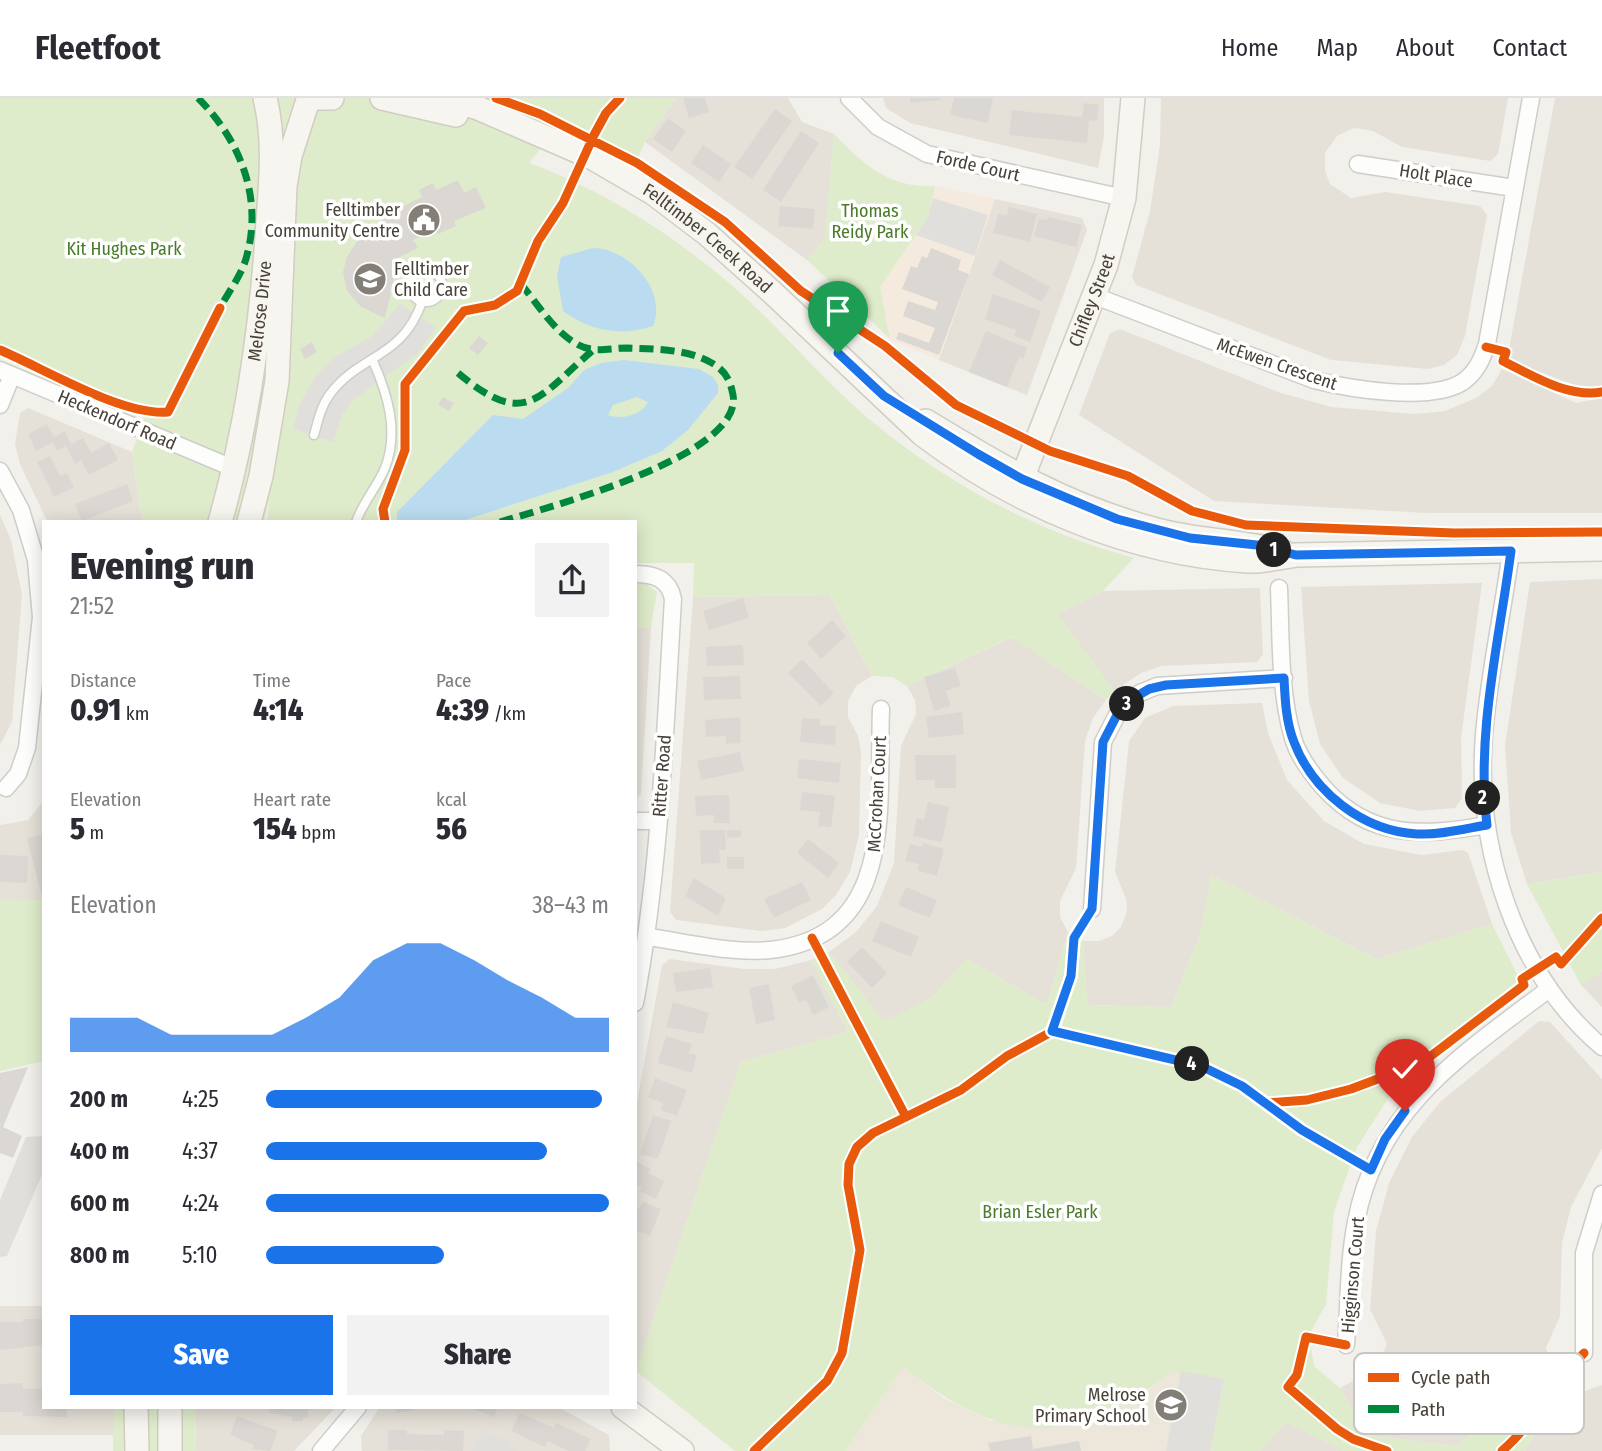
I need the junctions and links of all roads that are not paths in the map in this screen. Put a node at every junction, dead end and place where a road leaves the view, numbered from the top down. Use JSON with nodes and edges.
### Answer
{"nodes":[{"id":1,"x":265,"y":98,"type":"edge"},
{"id":2,"x":274,"y":98,"type":"edge"},
{"id":3,"x":332,"y":98,"type":"edge"},
{"id":4,"x":382,"y":98,"type":"edge"},
{"id":5,"x":441,"y":98,"type":"edge"},
{"id":6,"x":849,"y":98,"type":"edge"},
{"id":7,"x":1133,"y":98,"type":"edge"},
{"id":8,"x":1531,"y":98,"type":"edge"},
{"id":9,"x":311,"y":99,"type":"edge"},
{"id":10,"x":504,"y":121,"type":"junction"},
{"id":11,"x":1358,"y":164,"type":"dead end"},
{"id":12,"x":1514,"y":188,"type":"junction"},
{"id":13,"x":1124,"y":198,"type":"junction"},
{"id":14,"x":1095,"y":296,"type":"junction"},
{"id":15,"x":422,"y":302,"type":"junction"},
{"id":16,"x":373,"y":361,"type":"junction"},
{"id":17,"x":6,"y":373,"type":"edge"},
{"id":18,"x":0,"y":405,"type":"edge"},
{"id":19,"x":314,"y":435,"type":"dead end"},
{"id":20,"x":235,"y":469,"type":"junction"},
{"id":21,"x":0,"y":471,"type":"edge"},
{"id":22,"x":261,"y":476,"type":"junction"},
{"id":23,"x":1018,"y":486,"type":"junction"},
{"id":24,"x":221,"y":520,"type":"edge"},
{"id":25,"x":249,"y":520,"type":"edge"},
{"id":26,"x":357,"y":520,"type":"edge"},
{"id":27,"x":1602,"y":549,"type":"edge"},
{"id":28,"x":1511,"y":551,"type":"junction"},
{"id":29,"x":637,"y":574,"type":"edge"},
{"id":30,"x":1279,"y":588,"type":"dead end"},
{"id":31,"x":1284,"y":678,"type":"junction"},
{"id":32,"x":881,"y":709,"type":"dead end"},
{"id":33,"x":6,"y":788,"type":"dead end"},
{"id":34,"x":637,"y":821,"type":"edge"},
{"id":35,"x":659,"y":821,"type":"junction"},
{"id":36,"x":1487,"y":825,"type":"junction"},
{"id":37,"x":1092,"y":909,"type":"dead end"},
{"id":38,"x":648,"y":937,"type":"junction"},
{"id":39,"x":1549,"y":989,"type":"junction"},
{"id":40,"x":637,"y":993,"type":"edge"},
{"id":41,"x":1602,"y":1047,"type":"edge"},
{"id":42,"x":1602,"y":1194,"type":"edge"},
{"id":43,"x":1346,"y":1345,"type":"dead end"},
{"id":44,"x":1584,"y":1353,"type":"dead end"},
{"id":45,"x":136,"y":1409,"type":"edge"},
{"id":46,"x":170,"y":1409,"type":"edge"},
{"id":47,"x":356,"y":1409,"type":"edge"},
{"id":48,"x":626,"y":1409,"type":"edge"},
{"id":49,"x":326,"y":1449,"type":"edge"},
{"id":50,"x":136,"y":1451,"type":"edge"},
{"id":51,"x":170,"y":1451,"type":"edge"},
{"id":52,"x":682,"y":1451,"type":"edge"}],
"edges":[{"from":1,"to":20,"type":"main road","name":"Melrose Drive"},
{"from":2,"to":9,"type":"main road"},
{"from":3,"to":9,"type":"main road"},
{"from":4,"to":10,"type":"main road","name":"Felltimber Creek Road"},
{"from":5,"to":10,"type":"main road","name":"Felltimber Creek Road"},
{"from":6,"to":13,"type":"street","name":"Forde Court"},
{"from":7,"to":13,"type":"main road","name":"Chifley Street"},
{"from":8,"to":12,"type":"street","name":"McEwen Crescent"},
{"from":9,"to":22,"type":"main road","name":"Melrose Drive"},
{"from":10,"to":23,"type":"main road","name":"Felltimber Creek Road"},
{"from":11,"to":12,"type":"street","name":"Holt Place"},
{"from":12,"to":14,"type":"street","name":"McEwen Crescent"},
{"from":13,"to":14,"type":"main road","name":"Chifley Street"},
{"from":14,"to":23,"type":"main road","name":"Chifley Street"},
{"from":15,"to":15,"type":"lane"},
{"from":15,"to":16,"type":"lane"},
{"from":16,"to":19,"type":"lane"},
{"from":16,"to":26,"type":"lane"},
{"from":17,"to":18,"type":"street"},
{"from":17,"to":20,"type":"street","name":"Heckendorf Road"},
{"from":20,"to":22,"type":"main road"},
{"from":20,"to":24,"type":"main road","name":"Melrose Drive"},
{"from":21,"to":33,"type":"street"},
{"from":22,"to":25,"type":"main road","name":"Melrose Drive"},
{"from":23,"to":28,"type":"main road","name":"Felltimber Creek Road"},
{"from":27,"to":28,"type":"main road","name":"Felltimber Creek Road"},
{"from":28,"to":36,"type":"street"},
{"from":29,"to":35,"type":"street","name":"Ritter Road"},
{"from":30,"to":31,"type":"street"},
{"from":31,"to":36,"type":"street"},
{"from":31,"to":37,"type":"street"},
{"from":32,"to":38,"type":"street","name":"McCrohan Court"},
{"from":34,"to":35,"type":"street"},
{"from":35,"to":38,"type":"street","name":"Ritter Road"},
{"from":36,"to":39,"type":"street"},
{"from":38,"to":40,"type":"street","name":"Ritter Road"},
{"from":39,"to":41,"type":"street"},
{"from":39,"to":43,"type":"street","name":"Higginson Court"},
{"from":42,"to":44,"type":"street"},
{"from":45,"to":50,"type":"main road"},
{"from":46,"to":51,"type":"main road"},
{"from":47,"to":49,"type":"street"},
{"from":48,"to":52,"type":"main road"}]}
